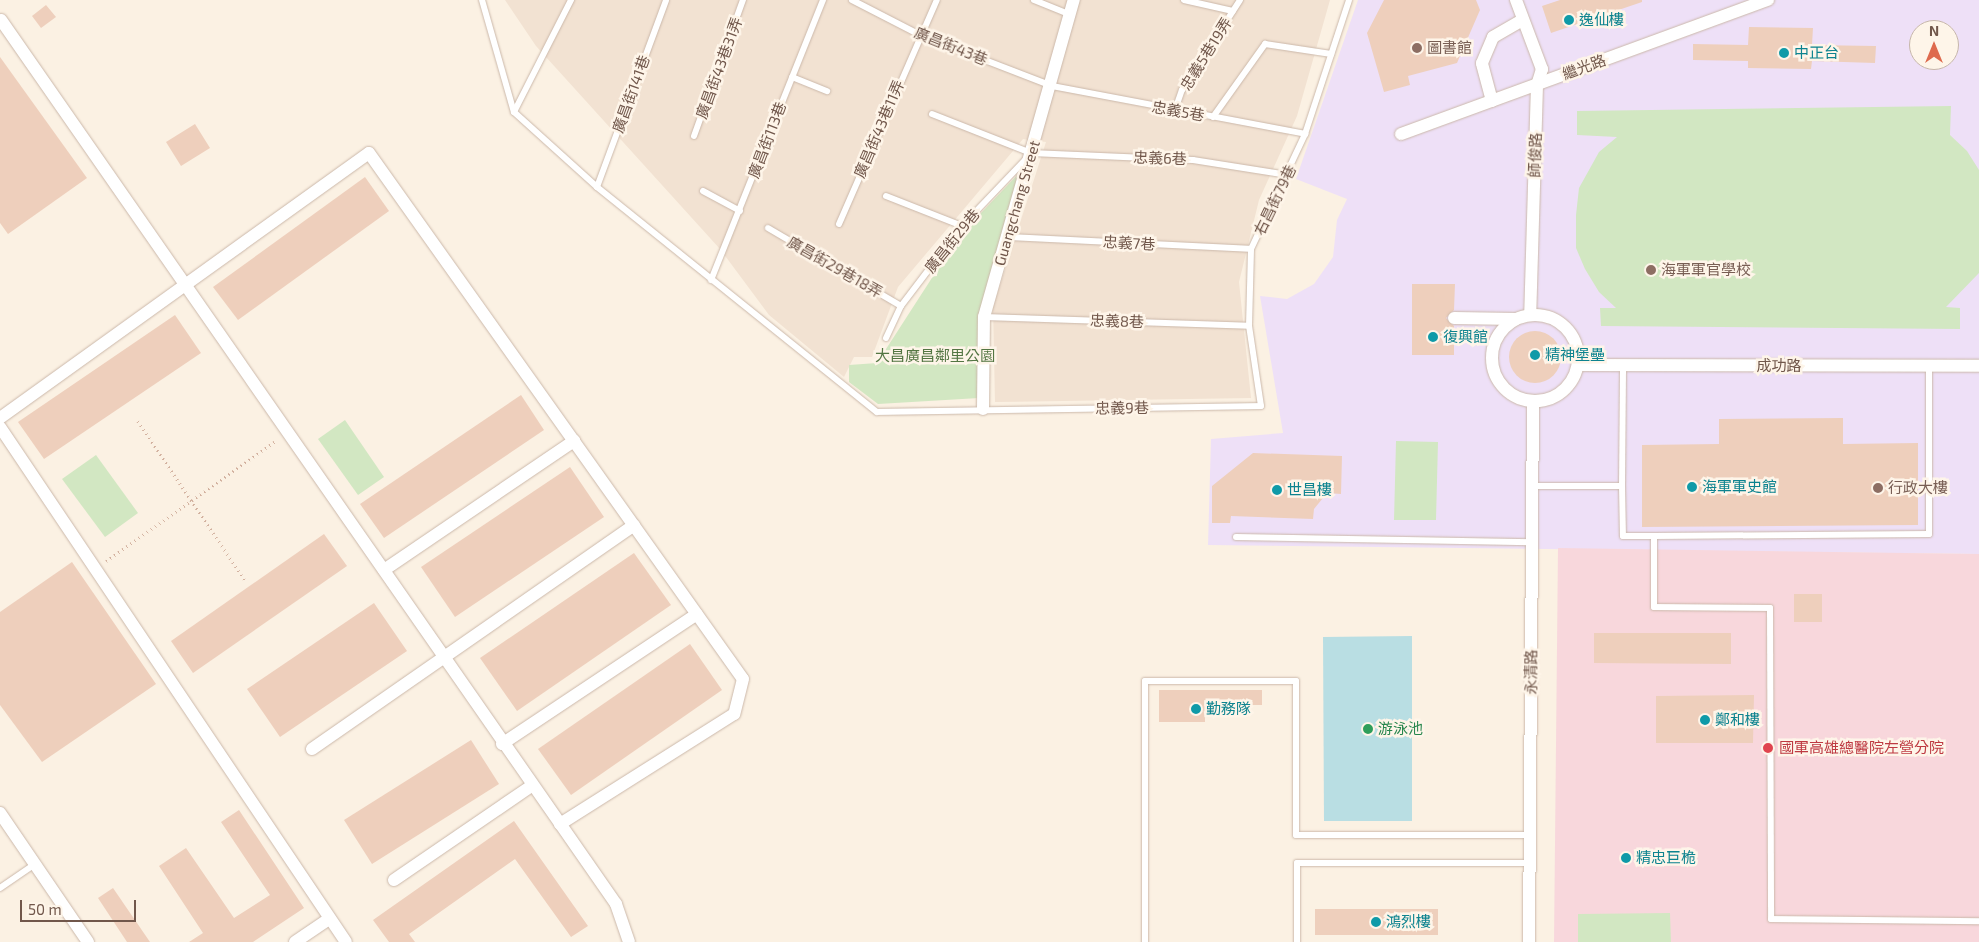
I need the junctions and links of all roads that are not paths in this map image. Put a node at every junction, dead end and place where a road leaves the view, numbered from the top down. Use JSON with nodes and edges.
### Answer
{"nodes":[{"id":1,"x":571,"y":0,"type":"edge"},
{"id":2,"x":666,"y":0,"type":"edge"},
{"id":3,"x":743,"y":0,"type":"edge"},
{"id":4,"x":823,"y":0,"type":"edge"},
{"id":5,"x":852,"y":0,"type":"edge"},
{"id":6,"x":937,"y":0,"type":"edge"},
{"id":7,"x":1034,"y":0,"type":"edge"},
{"id":8,"x":1074,"y":0,"type":"edge"},
{"id":9,"x":1184,"y":0,"type":"edge"},
{"id":10,"x":1240,"y":0,"type":"edge"},
{"id":11,"x":1348,"y":0,"type":"edge"},
{"id":12,"x":1516,"y":0,"type":"edge"},
{"id":13,"x":1768,"y":0,"type":"edge"},
{"id":14,"x":483,"y":1,"type":"edge"},
{"id":15,"x":1233,"y":11,"type":"junction"},
{"id":16,"x":1071,"y":15,"type":"junction"},
{"id":17,"x":0,"y":20,"type":"edge"},
{"id":18,"x":1523,"y":20,"type":"junction"},
{"id":19,"x":920,"y":34,"type":"junction"},
{"id":20,"x":1331,"y":54,"type":"junction"},
{"id":21,"x":792,"y":77,"type":"junction"},
{"id":22,"x":1537,"y":84,"type":"junction"},
{"id":23,"x":1052,"y":86,"type":"junction"},
{"id":24,"x":827,"y":91,"type":"dead end"},
{"id":25,"x":1492,"y":101,"type":"junction"},
{"id":26,"x":1174,"y":110,"type":"junction"},
{"id":27,"x":514,"y":112,"type":"junction"},
{"id":28,"x":932,"y":114,"type":"dead end"},
{"id":29,"x":1213,"y":117,"type":"junction"},
{"id":30,"x":1305,"y":134,"type":"junction"},
{"id":31,"x":1401,"y":134,"type":"dead end"},
{"id":32,"x":694,"y":136,"type":"dead end"},
{"id":33,"x":1031,"y":153,"type":"junction"},
{"id":34,"x":1288,"y":175,"type":"junction"},
{"id":35,"x":597,"y":187,"type":"junction"},
{"id":36,"x":703,"y":191,"type":"dead end"},
{"id":37,"x":886,"y":196,"type":"dead end"},
{"id":38,"x":740,"y":211,"type":"junction"},
{"id":39,"x":839,"y":224,"type":"dead end"},
{"id":40,"x":962,"y":226,"type":"junction"},
{"id":41,"x":768,"y":228,"type":"dead end"},
{"id":42,"x":1007,"y":237,"type":"junction"},
{"id":43,"x":1251,"y":249,"type":"junction"},
{"id":44,"x":711,"y":280,"type":"junction"},
{"id":45,"x":185,"y":285,"type":"junction"},
{"id":46,"x":901,"y":306,"type":"junction"},
{"id":47,"x":1530,"y":315,"type":"junction"},
{"id":48,"x":984,"y":317,"type":"junction"},
{"id":49,"x":1454,"y":318,"type":"dead end"},
{"id":50,"x":1516,"y":319,"type":"junction"},
{"id":51,"x":1249,"y":326,"type":"junction"},
{"id":52,"x":886,"y":338,"type":"dead end"},
{"id":53,"x":1579,"y":365,"type":"junction"},
{"id":54,"x":1623,"y":365,"type":"junction"},
{"id":55,"x":1929,"y":366,"type":"junction"},
{"id":56,"x":1979,"y":366,"type":"edge"},
{"id":57,"x":1533,"y":402,"type":"junction"},
{"id":58,"x":1261,"y":406,"type":"joint"},
{"id":59,"x":983,"y":409,"type":"junction"},
{"id":60,"x":0,"y":418,"type":"edge"},
{"id":61,"x":0,"y":427,"type":"edge"},
{"id":62,"x":574,"y":441,"type":"junction"},
{"id":63,"x":1532,"y":486,"type":"junction"},
{"id":64,"x":1622,"y":486,"type":"junction"},
{"id":65,"x":634,"y":525,"type":"junction"},
{"id":66,"x":1654,"y":536,"type":"junction"},
{"id":67,"x":1236,"y":537,"type":"dead end"},
{"id":68,"x":1532,"y":542,"type":"junction"},
{"id":69,"x":384,"y":570,"type":"junction"},
{"id":70,"x":697,"y":614,"type":"junction"},
{"id":71,"x":444,"y":656,"type":"junction"},
{"id":72,"x":502,"y":744,"type":"junction"},
{"id":73,"x":312,"y":749,"type":"dead end"},
{"id":74,"x":533,"y":785,"type":"junction"},
{"id":75,"x":0,"y":813,"type":"edge"},
{"id":76,"x":560,"y":824,"type":"junction"},
{"id":77,"x":1530,"y":835,"type":"junction"},
{"id":78,"x":1530,"y":863,"type":"junction"},
{"id":79,"x":35,"y":864,"type":"junction"},
{"id":80,"x":394,"y":880,"type":"dead end"},
{"id":81,"x":0,"y":888,"type":"edge"},
{"id":82,"x":329,"y":919,"type":"junction"},
{"id":83,"x":1979,"y":921,"type":"edge"},
{"id":84,"x":88,"y":942,"type":"edge"},
{"id":85,"x":294,"y":942,"type":"edge"},
{"id":86,"x":346,"y":942,"type":"edge"},
{"id":87,"x":629,"y":942,"type":"edge"},
{"id":88,"x":1145,"y":942,"type":"edge"},
{"id":89,"x":1297,"y":942,"type":"edge"},
{"id":90,"x":1529,"y":942,"type":"edge"}],
"edges":[{"from":1,"to":27,"type":"lane"},
{"from":2,"to":35,"type":"lane","name":"廣昌街141巷"},
{"from":3,"to":32,"type":"lane","name":"廣昌街43巷31弄"},
{"from":4,"to":21,"type":"lane","name":"廣昌街113巷"},
{"from":5,"to":19,"type":"lane","name":"廣昌街43巷"},
{"from":6,"to":19,"type":"lane","name":"廣昌街43巷11弄"},
{"from":7,"to":16,"type":"lane"},
{"from":8,"to":16,"type":"street","name":"Guangchang Street"},
{"from":9,"to":15,"type":"lane"},
{"from":10,"to":15,"type":"lane","name":"忠義5巷19弄"},
{"from":11,"to":20,"type":"lane","name":"右昌街79巷"},
{"from":12,"to":18,"type":"street","name":"師俊路"},
{"from":13,"to":22,"type":"street","name":"繼光路"},
{"from":14,"to":27,"type":"lane"},
{"from":15,"to":26,"type":"lane","name":"忠義5巷19弄"},
{"from":16,"to":23,"type":"street","name":"Guangchang Street"},
{"from":17,"to":45,"type":"street"},
{"from":18,"to":22,"type":"street","name":"師俊路"},
{"from":18,"to":25,"type":"street"},
{"from":19,"to":23,"type":"lane","name":"廣昌街43巷"},
{"from":19,"to":39,"type":"lane","name":"廣昌街43巷11弄"},
{"from":20,"to":29,"type":"lane"},
{"from":20,"to":30,"type":"lane","name":"右昌街79巷"},
{"from":21,"to":24,"type":"lane"},
{"from":21,"to":38,"type":"lane","name":"廣昌街113巷"},
{"from":22,"to":25,"type":"street","name":"繼光路"},
{"from":22,"to":47,"type":"street","name":"師俊路"},
{"from":23,"to":26,"type":"lane","name":"忠義5巷"},
{"from":23,"to":33,"type":"street","name":"Guangchang Street"},
{"from":25,"to":31,"type":"street","name":"繼光路"},
{"from":26,"to":29,"type":"lane","name":"忠義5巷"},
{"from":27,"to":35,"type":"lane","name":"忠義9巷"},
{"from":28,"to":33,"type":"lane","name":"忠義6巷"},
{"from":29,"to":30,"type":"lane","name":"忠義5巷"},
{"from":30,"to":34,"type":"lane","name":"右昌街79巷"},
{"from":33,"to":34,"type":"lane","name":"忠義6巷"},
{"from":33,"to":40,"type":"lane","name":"廣昌街29巷"},
{"from":33,"to":42,"type":"street","name":"Guangchang Street"},
{"from":34,"to":43,"type":"lane","name":"右昌街79巷"},
{"from":35,"to":44,"type":"lane","name":"忠義9巷"},
{"from":36,"to":38,"type":"lane"},
{"from":37,"to":40,"type":"lane"},
{"from":38,"to":44,"type":"lane","name":"廣昌街113巷"},
{"from":40,"to":46,"type":"lane","name":"廣昌街29巷"},
{"from":41,"to":46,"type":"lane","name":"廣昌街29巷18弄"},
{"from":42,"to":43,"type":"lane","name":"忠義7巷"},
{"from":42,"to":48,"type":"street","name":"Guangchang Street"},
{"from":43,"to":51,"type":"lane","name":"右昌街79巷"},
{"from":44,"to":59,"type":"lane","name":"忠義9巷"},
{"from":45,"to":60,"type":"street"},
{"from":45,"to":62,"type":"street"},
{"from":45,"to":69,"type":"street"},
{"from":46,"to":52,"type":"lane","name":"廣昌街29巷"},
{"from":47,"to":50,"type":"street"},
{"from":47,"to":53,"type":"street"},
{"from":48,"to":51,"type":"lane","name":"忠義8巷"},
{"from":48,"to":59,"type":"street","name":"Guangchang Street"},
{"from":49,"to":50,"type":"street"},
{"from":50,"to":57,"type":"street"},
{"from":51,"to":58,"type":"lane","name":"右昌街79巷"},
{"from":53,"to":54,"type":"street","name":"成功路"},
{"from":53,"to":57,"type":"street"},
{"from":54,"to":55,"type":"street","name":"成功路"},
{"from":54,"to":64,"type":"lane"},
{"from":55,"to":56,"type":"street","name":"成功路"},
{"from":55,"to":66,"type":"lane"},
{"from":57,"to":63,"type":"street","name":"永清路"},
{"from":58,"to":59,"type":"lane","name":"忠義9巷"},
{"from":61,"to":82,"type":"street"},
{"from":62,"to":65,"type":"street"},
{"from":62,"to":69,"type":"street"},
{"from":63,"to":64,"type":"lane"},
{"from":63,"to":68,"type":"street","name":"永清路"},
{"from":64,"to":66,"type":"lane"},
{"from":65,"to":70,"type":"street"},
{"from":65,"to":71,"type":"street"},
{"from":66,"to":83,"type":"lane"},
{"from":67,"to":68,"type":"lane"},
{"from":68,"to":77,"type":"street","name":"永清路"},
{"from":69,"to":71,"type":"street"},
{"from":70,"to":72,"type":"street"},
{"from":70,"to":76,"type":"street"},
{"from":71,"to":72,"type":"street"},
{"from":71,"to":73,"type":"street"},
{"from":72,"to":74,"type":"street"},
{"from":74,"to":76,"type":"street"},
{"from":74,"to":80,"type":"street"},
{"from":75,"to":79,"type":"street"},
{"from":76,"to":87,"type":"street"},
{"from":77,"to":78,"type":"street","name":"永清路"},
{"from":77,"to":88,"type":"lane"},
{"from":78,"to":89,"type":"lane"},
{"from":78,"to":90,"type":"street","name":"永清路"},
{"from":79,"to":81,"type":"lane"},
{"from":79,"to":84,"type":"street"},
{"from":82,"to":85,"type":"street"},
{"from":82,"to":86,"type":"street"}]}
